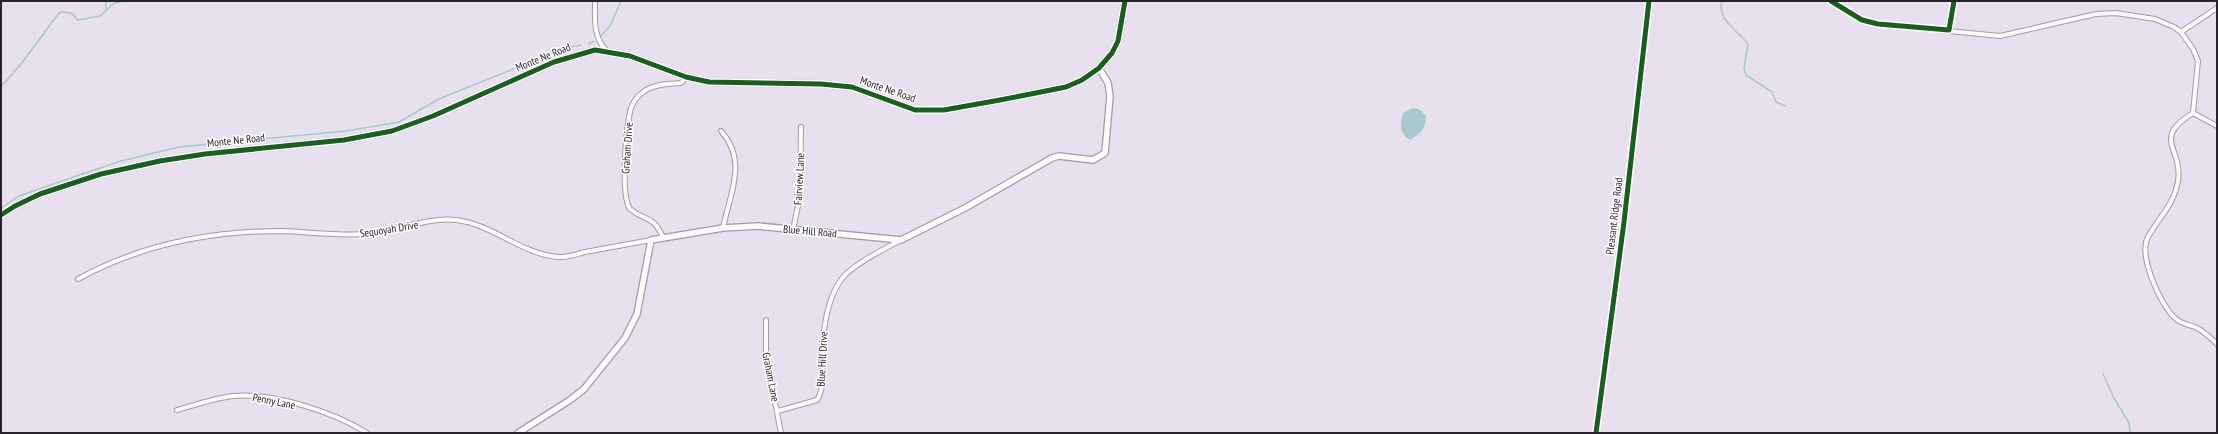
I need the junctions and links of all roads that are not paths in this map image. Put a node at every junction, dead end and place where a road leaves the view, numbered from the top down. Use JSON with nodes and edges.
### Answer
{"nodes":[{"id":1,"x":595,"y":1,"type":"edge"},
{"id":2,"x":1124,"y":1,"type":"edge"},
{"id":3,"x":1649,"y":1,"type":"edge"},
{"id":4,"x":1831,"y":1,"type":"edge"},
{"id":5,"x":1954,"y":1,"type":"edge"},
{"id":6,"x":2217,"y":8,"type":"edge"},
{"id":7,"x":1949,"y":30,"type":"junction"},
{"id":8,"x":2181,"y":32,"type":"junction"},
{"id":9,"x":606,"y":50,"type":"junction"},
{"id":10,"x":1098,"y":68,"type":"junction"},
{"id":11,"x":686,"y":77,"type":"junction"},
{"id":12,"x":2193,"y":114,"type":"junction"},
{"id":13,"x":2217,"y":126,"type":"edge"},
{"id":14,"x":801,"y":127,"type":"dead end"},
{"id":15,"x":721,"y":131,"type":"dead end"},
{"id":16,"x":1,"y":215,"type":"edge"},
{"id":17,"x":723,"y":228,"type":"junction"},
{"id":18,"x":793,"y":230,"type":"junction"},
{"id":19,"x":663,"y":237,"type":"junction"},
{"id":20,"x":651,"y":240,"type":"junction"},
{"id":21,"x":901,"y":240,"type":"junction"},
{"id":22,"x":78,"y":279,"type":"dead end"},
{"id":23,"x":766,"y":320,"type":"dead end"},
{"id":24,"x":2217,"y":344,"type":"edge"},
{"id":25,"x":177,"y":410,"type":"dead end"},
{"id":26,"x":778,"y":411,"type":"junction"},
{"id":27,"x":367,"y":433,"type":"edge"},
{"id":28,"x":518,"y":433,"type":"edge"},
{"id":29,"x":781,"y":433,"type":"edge"},
{"id":30,"x":1596,"y":433,"type":"edge"}],
"edges":[{"from":1,"to":9,"type":"street"},
{"from":2,"to":10,"type":"street","name":"Monte Ne Road"},
{"from":3,"to":30,"type":"street","name":"Pleasant Ridge Road"},
{"from":4,"to":7,"type":"street"},
{"from":5,"to":7,"type":"street"},
{"from":6,"to":8,"type":"street"},
{"from":7,"to":8,"type":"street"},
{"from":8,"to":12,"type":"street"},
{"from":9,"to":11,"type":"street","name":"Monte Ne Road"},
{"from":9,"to":16,"type":"street","name":"Monte Ne Road"},
{"from":10,"to":11,"type":"street","name":"Monte Ne Road"},
{"from":10,"to":21,"type":"street"},
{"from":11,"to":19,"type":"street","name":"Graham Drive"},
{"from":12,"to":13,"type":"street"},
{"from":12,"to":24,"type":"street"},
{"from":14,"to":18,"type":"street","name":"Fairview Lane"},
{"from":15,"to":17,"type":"street"},
{"from":17,"to":18,"type":"street","name":"Blue Hill Road"},
{"from":17,"to":19,"type":"street","name":"Blue Hill Road"},
{"from":18,"to":21,"type":"street","name":"Blue Hill Road"},
{"from":19,"to":20,"type":"street","name":"Blue Hill Road"},
{"from":20,"to":22,"type":"street","name":"Sequoyah Drive"},
{"from":20,"to":28,"type":"street"},
{"from":21,"to":26,"type":"street","name":"Blue Hill Drive"},
{"from":23,"to":26,"type":"street","name":"Graham Lane"},
{"from":25,"to":27,"type":"street","name":"Penny Lane"},
{"from":26,"to":29,"type":"street","name":"Graham Lane"}]}
